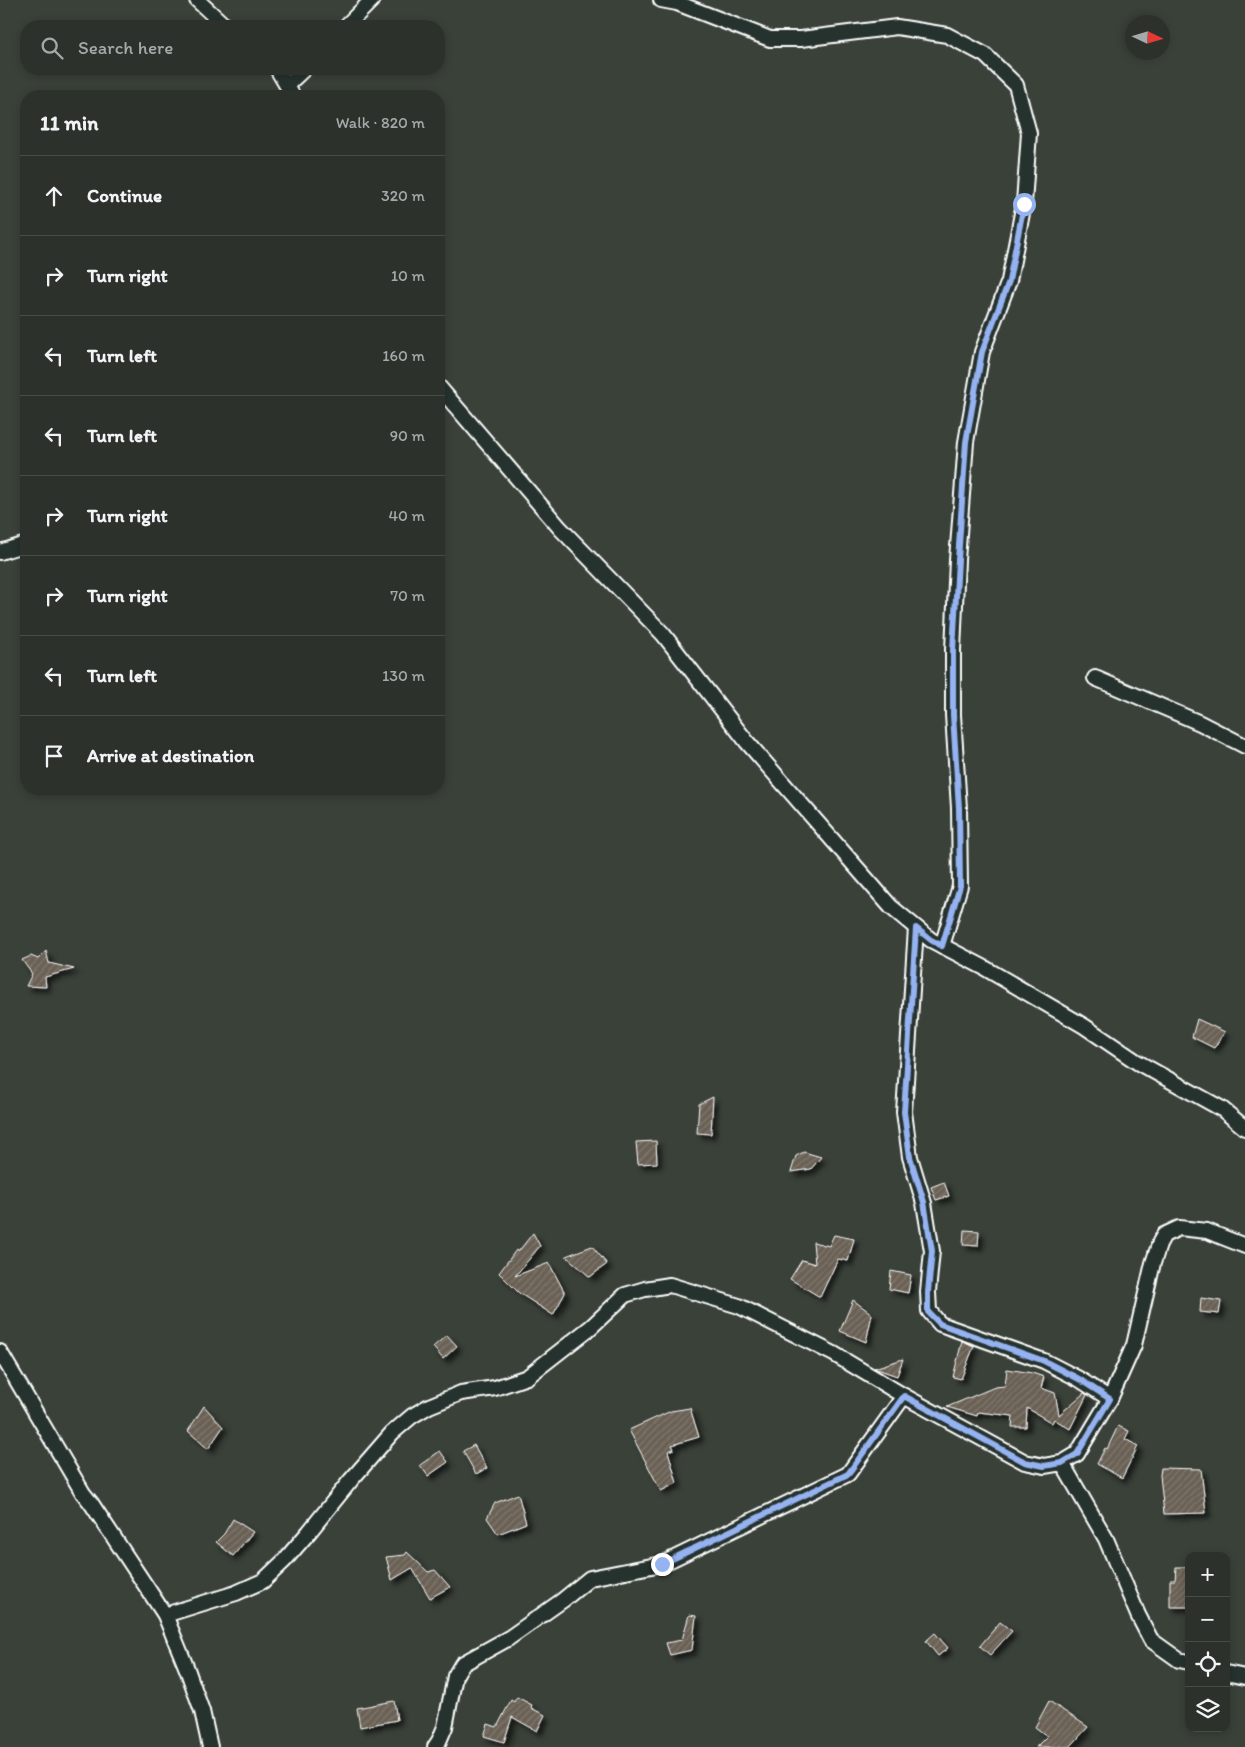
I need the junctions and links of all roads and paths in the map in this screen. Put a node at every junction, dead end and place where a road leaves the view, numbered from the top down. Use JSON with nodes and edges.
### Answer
{"nodes":[{"id":1,"x":197,"y":0,"type":"edge"},
{"id":2,"x":372,"y":0,"type":"edge"},
{"id":3,"x":661,"y":0,"type":"edge"},
{"id":4,"x":219,"y":20,"type":"edge"},
{"id":5,"x":352,"y":20,"type":"edge"},
{"id":6,"x":281,"y":75,"type":"edge"},
{"id":7,"x":300,"y":75,"type":"edge"},
{"id":8,"x":289,"y":90,"type":"edge"},
{"id":9,"x":291,"y":90,"type":"edge"},
{"id":10,"x":445,"y":394,"type":"edge"},
{"id":11,"x":20,"y":546,"type":"edge"},
{"id":12,"x":0,"y":552,"type":"edge"},
{"id":13,"x":1096,"y":678,"type":"dead end"},
{"id":14,"x":1245,"y":746,"type":"edge"},
{"id":15,"x":916,"y":928,"type":"junction"},
{"id":16,"x":942,"y":946,"type":"junction"},
{"id":17,"x":1245,"y":1128,"type":"edge"},
{"id":18,"x":1244,"y":1242,"type":"edge"},
{"id":19,"x":0,"y":1352,"type":"edge"},
{"id":20,"x":904,"y":1396,"type":"junction"},
{"id":21,"x":1110,"y":1399,"type":"junction"},
{"id":22,"x":1062,"y":1463,"type":"junction"},
{"id":23,"x":164,"y":1615,"type":"junction"},
{"id":24,"x":1185,"y":1661,"type":"edge"},
{"id":25,"x":1230,"y":1674,"type":"edge"},
{"id":26,"x":1245,"y":1677,"type":"edge"},
{"id":27,"x":210,"y":1747,"type":"edge"},
{"id":28,"x":434,"y":1747,"type":"edge"}],
"edges":[{"from":1,"to":4,"type":"street"},
{"from":2,"to":5,"type":"street"},
{"from":3,"to":16,"type":"street"},
{"from":6,"to":8,"type":"street"},
{"from":7,"to":9,"type":"street"},
{"from":10,"to":15,"type":"street"},
{"from":11,"to":12,"type":"street"},
{"from":13,"to":14,"type":"street"},
{"from":15,"to":16,"type":"street"},
{"from":15,"to":21,"type":"street"},
{"from":16,"to":17,"type":"street"},
{"from":18,"to":21,"type":"street"},
{"from":19,"to":23,"type":"street"},
{"from":20,"to":22,"type":"street"},
{"from":20,"to":23,"type":"street"},
{"from":20,"to":28,"type":"street"},
{"from":21,"to":22,"type":"street"},
{"from":22,"to":24,"type":"street"},
{"from":23,"to":27,"type":"street"},
{"from":25,"to":26,"type":"street"}]}
